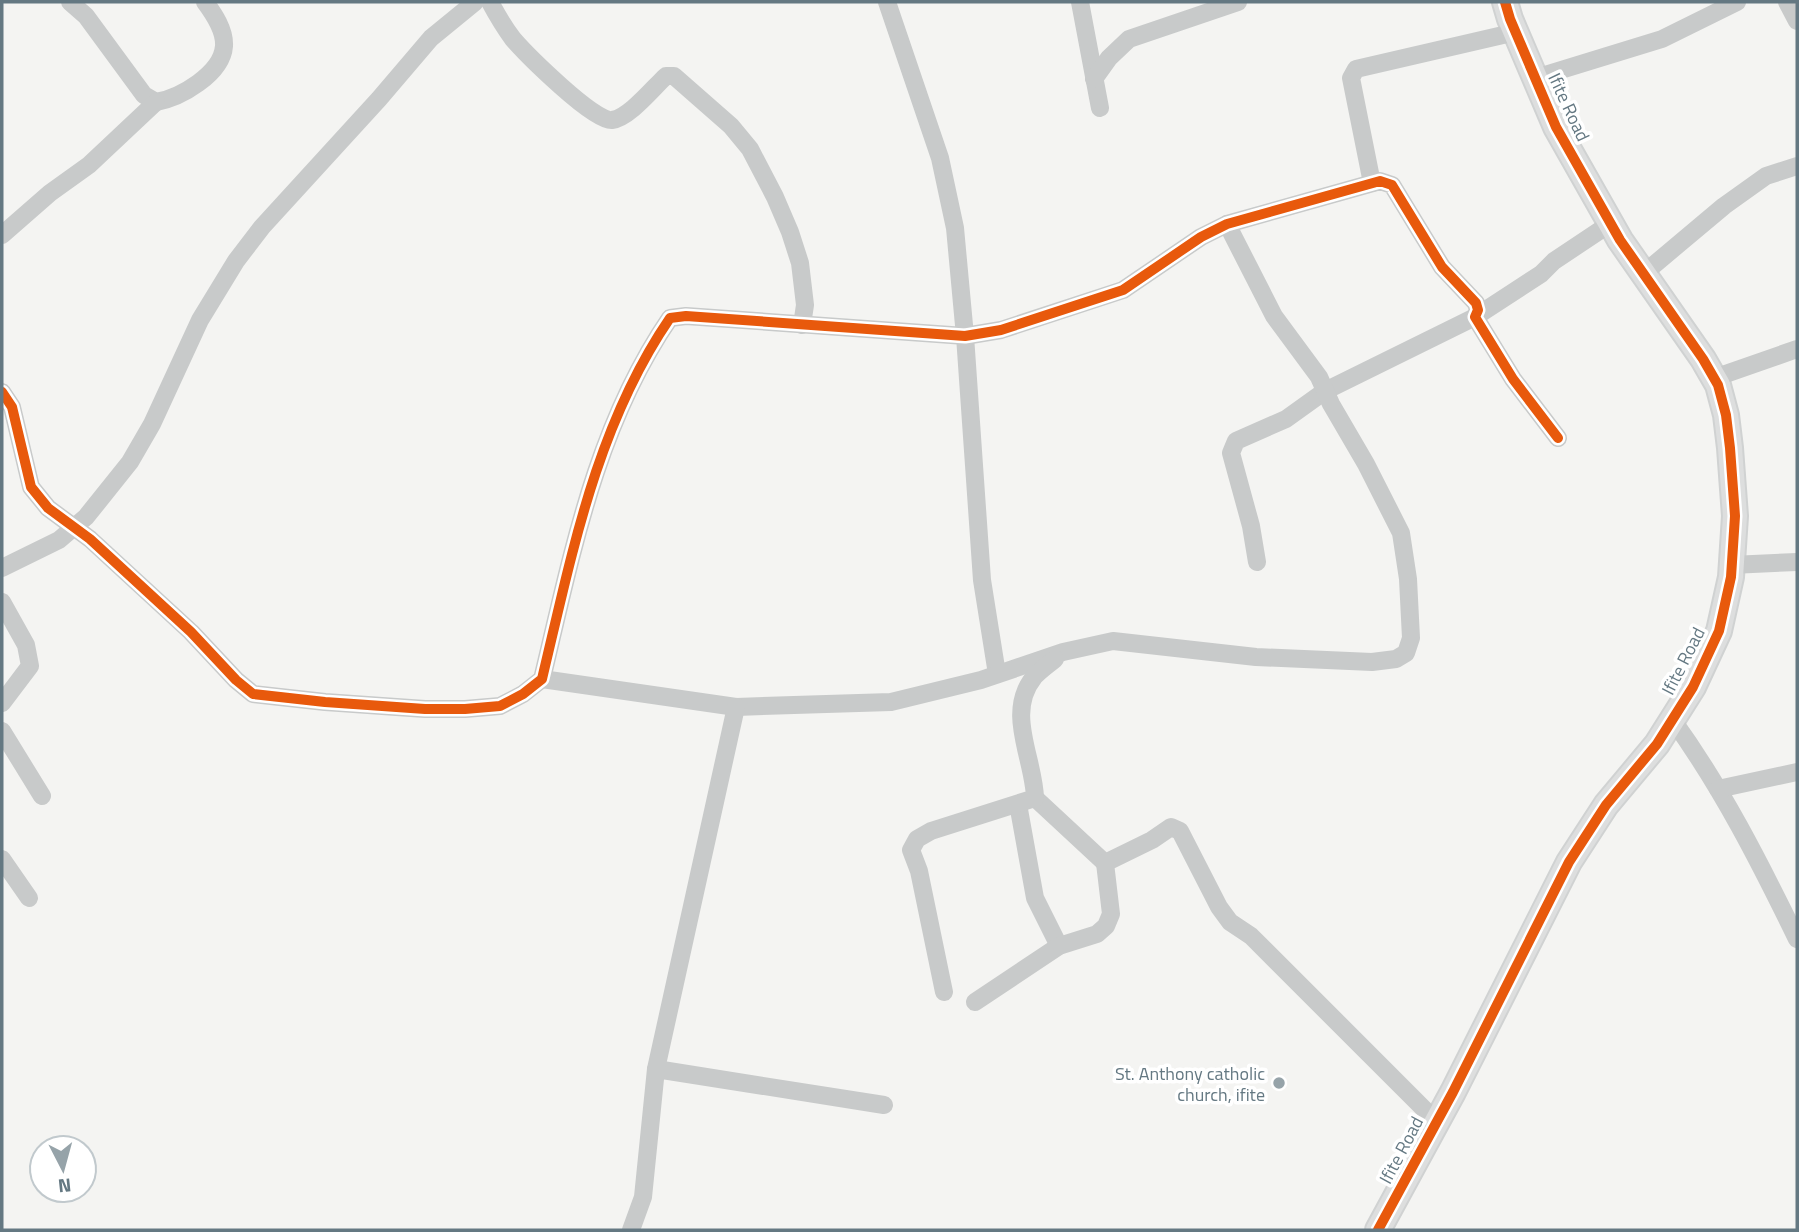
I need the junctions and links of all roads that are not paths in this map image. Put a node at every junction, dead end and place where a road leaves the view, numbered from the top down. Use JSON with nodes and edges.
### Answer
{"nodes":[{"id":1,"x":70,"y":2,"type":"edge"},
{"id":2,"x":205,"y":2,"type":"edge"},
{"id":3,"x":475,"y":2,"type":"edge"},
{"id":4,"x":491,"y":2,"type":"edge"},
{"id":5,"x":887,"y":2,"type":"edge"},
{"id":6,"x":1080,"y":2,"type":"edge"},
{"id":7,"x":1238,"y":2,"type":"edge"},
{"id":8,"x":1505,"y":2,"type":"edge"},
{"id":9,"x":1737,"y":2,"type":"edge"},
{"id":10,"x":1787,"y":2,"type":"edge"},
{"id":11,"x":1797,"y":21,"type":"edge"},
{"id":12,"x":1516,"y":32,"type":"junction"},
{"id":13,"x":1535,"y":78,"type":"junction"},
{"id":14,"x":1094,"y":79,"type":"junction"},
{"id":15,"x":156,"y":102,"type":"junction"},
{"id":16,"x":1100,"y":108,"type":"dead end"},
{"id":17,"x":1797,"y":166,"type":"edge"},
{"id":18,"x":1372,"y":183,"type":"junction"},
{"id":19,"x":1611,"y":223,"type":"junction"},
{"id":20,"x":1227,"y":224,"type":"junction"},
{"id":21,"x":2,"y":235,"type":"edge"},
{"id":22,"x":1643,"y":274,"type":"junction"},
{"id":23,"x":1475,"y":317,"type":"junction"},
{"id":24,"x":802,"y":325,"type":"junction"},
{"id":25,"x":965,"y":336,"type":"junction"},
{"id":26,"x":1797,"y":349,"type":"edge"},
{"id":27,"x":1714,"y":378,"type":"junction"},
{"id":28,"x":1325,"y":391,"type":"junction"},
{"id":29,"x":2,"y":392,"type":"edge"},
{"id":30,"x":1558,"y":438,"type":"dead end"},
{"id":31,"x":75,"y":526,"type":"junction"},
{"id":32,"x":1257,"y":562,"type":"dead end"},
{"id":33,"x":1797,"y":562,"type":"edge"},
{"id":34,"x":1731,"y":565,"type":"junction"},
{"id":35,"x":2,"y":568,"type":"edge"},
{"id":36,"x":2,"y":602,"type":"edge"},
{"id":37,"x":1063,"y":652,"type":"junction"},
{"id":38,"x":997,"y":674,"type":"junction"},
{"id":39,"x":542,"y":679,"type":"junction"},
{"id":40,"x":2,"y":703,"type":"edge"},
{"id":41,"x":736,"y":707,"type":"junction"},
{"id":42,"x":1672,"y":719,"type":"junction"},
{"id":43,"x":2,"y":731,"type":"edge"},
{"id":44,"x":1797,"y":772,"type":"edge"},
{"id":45,"x":1718,"y":789,"type":"junction"},
{"id":46,"x":42,"y":796,"type":"dead end"},
{"id":47,"x":1026,"y":801,"type":"junction"},
{"id":48,"x":2,"y":859,"type":"edge"},
{"id":49,"x":1105,"y":863,"type":"junction"},
{"id":50,"x":29,"y":898,"type":"dead end"},
{"id":51,"x":1797,"y":939,"type":"edge"},
{"id":52,"x":1059,"y":946,"type":"junction"},
{"id":53,"x":944,"y":992,"type":"dead end"},
{"id":54,"x":975,"y":1002,"type":"dead end"},
{"id":55,"x":656,"y":1069,"type":"junction"},
{"id":56,"x":884,"y":1105,"type":"dead end"},
{"id":57,"x":1437,"y":1122,"type":"junction"},
{"id":58,"x":631,"y":1230,"type":"edge"},
{"id":59,"x":1378,"y":1230,"type":"edge"}],
"edges":[{"from":1,"to":15,"type":"street"},
{"from":2,"to":15,"type":"street"},
{"from":3,"to":31,"type":"street"},
{"from":4,"to":24,"type":"street"},
{"from":5,"to":25,"type":"street"},
{"from":6,"to":14,"type":"street"},
{"from":7,"to":14,"type":"street"},
{"from":8,"to":12,"type":"street","name":"Ifite Road"},
{"from":9,"to":13,"type":"street"},
{"from":10,"to":11,"type":"street"},
{"from":12,"to":13,"type":"street","name":"Ifite Road"},
{"from":12,"to":18,"type":"street"},
{"from":13,"to":19,"type":"street","name":"Ifite Road"},
{"from":14,"to":16,"type":"street"},
{"from":15,"to":21,"type":"street"},
{"from":17,"to":22,"type":"street"},
{"from":18,"to":20,"type":"street"},
{"from":18,"to":23,"type":"street"},
{"from":19,"to":22,"type":"street","name":"Ifite Road"},
{"from":19,"to":23,"type":"street"},
{"from":20,"to":25,"type":"street"},
{"from":20,"to":28,"type":"street"},
{"from":22,"to":27,"type":"street","name":"Ifite Road"},
{"from":23,"to":28,"type":"street"},
{"from":23,"to":30,"type":"street"},
{"from":24,"to":25,"type":"street"},
{"from":24,"to":39,"type":"street"},
{"from":25,"to":38,"type":"street"},
{"from":26,"to":27,"type":"street"},
{"from":27,"to":34,"type":"street","name":"Ifite Road"},
{"from":28,"to":32,"type":"street"},
{"from":28,"to":37,"type":"street"},
{"from":29,"to":31,"type":"street"},
{"from":31,"to":35,"type":"street"},
{"from":31,"to":39,"type":"street"},
{"from":33,"to":34,"type":"street"},
{"from":34,"to":42,"type":"street","name":"Ifite Road"},
{"from":36,"to":40,"type":"street"},
{"from":37,"to":38,"type":"street"},
{"from":37,"to":47,"type":"street"},
{"from":38,"to":41,"type":"street"},
{"from":39,"to":41,"type":"street"},
{"from":41,"to":55,"type":"street"},
{"from":42,"to":45,"type":"street"},
{"from":42,"to":57,"type":"street","name":"Ifite Road"},
{"from":43,"to":46,"type":"street"},
{"from":44,"to":45,"type":"street"},
{"from":45,"to":51,"type":"street"},
{"from":47,"to":49,"type":"street"},
{"from":47,"to":52,"type":"street"},
{"from":47,"to":53,"type":"street"},
{"from":48,"to":50,"type":"street"},
{"from":49,"to":52,"type":"street"},
{"from":49,"to":57,"type":"street"},
{"from":52,"to":54,"type":"street"},
{"from":55,"to":56,"type":"street"},
{"from":55,"to":58,"type":"street"},
{"from":57,"to":59,"type":"street","name":"Ifite Road"}]}
